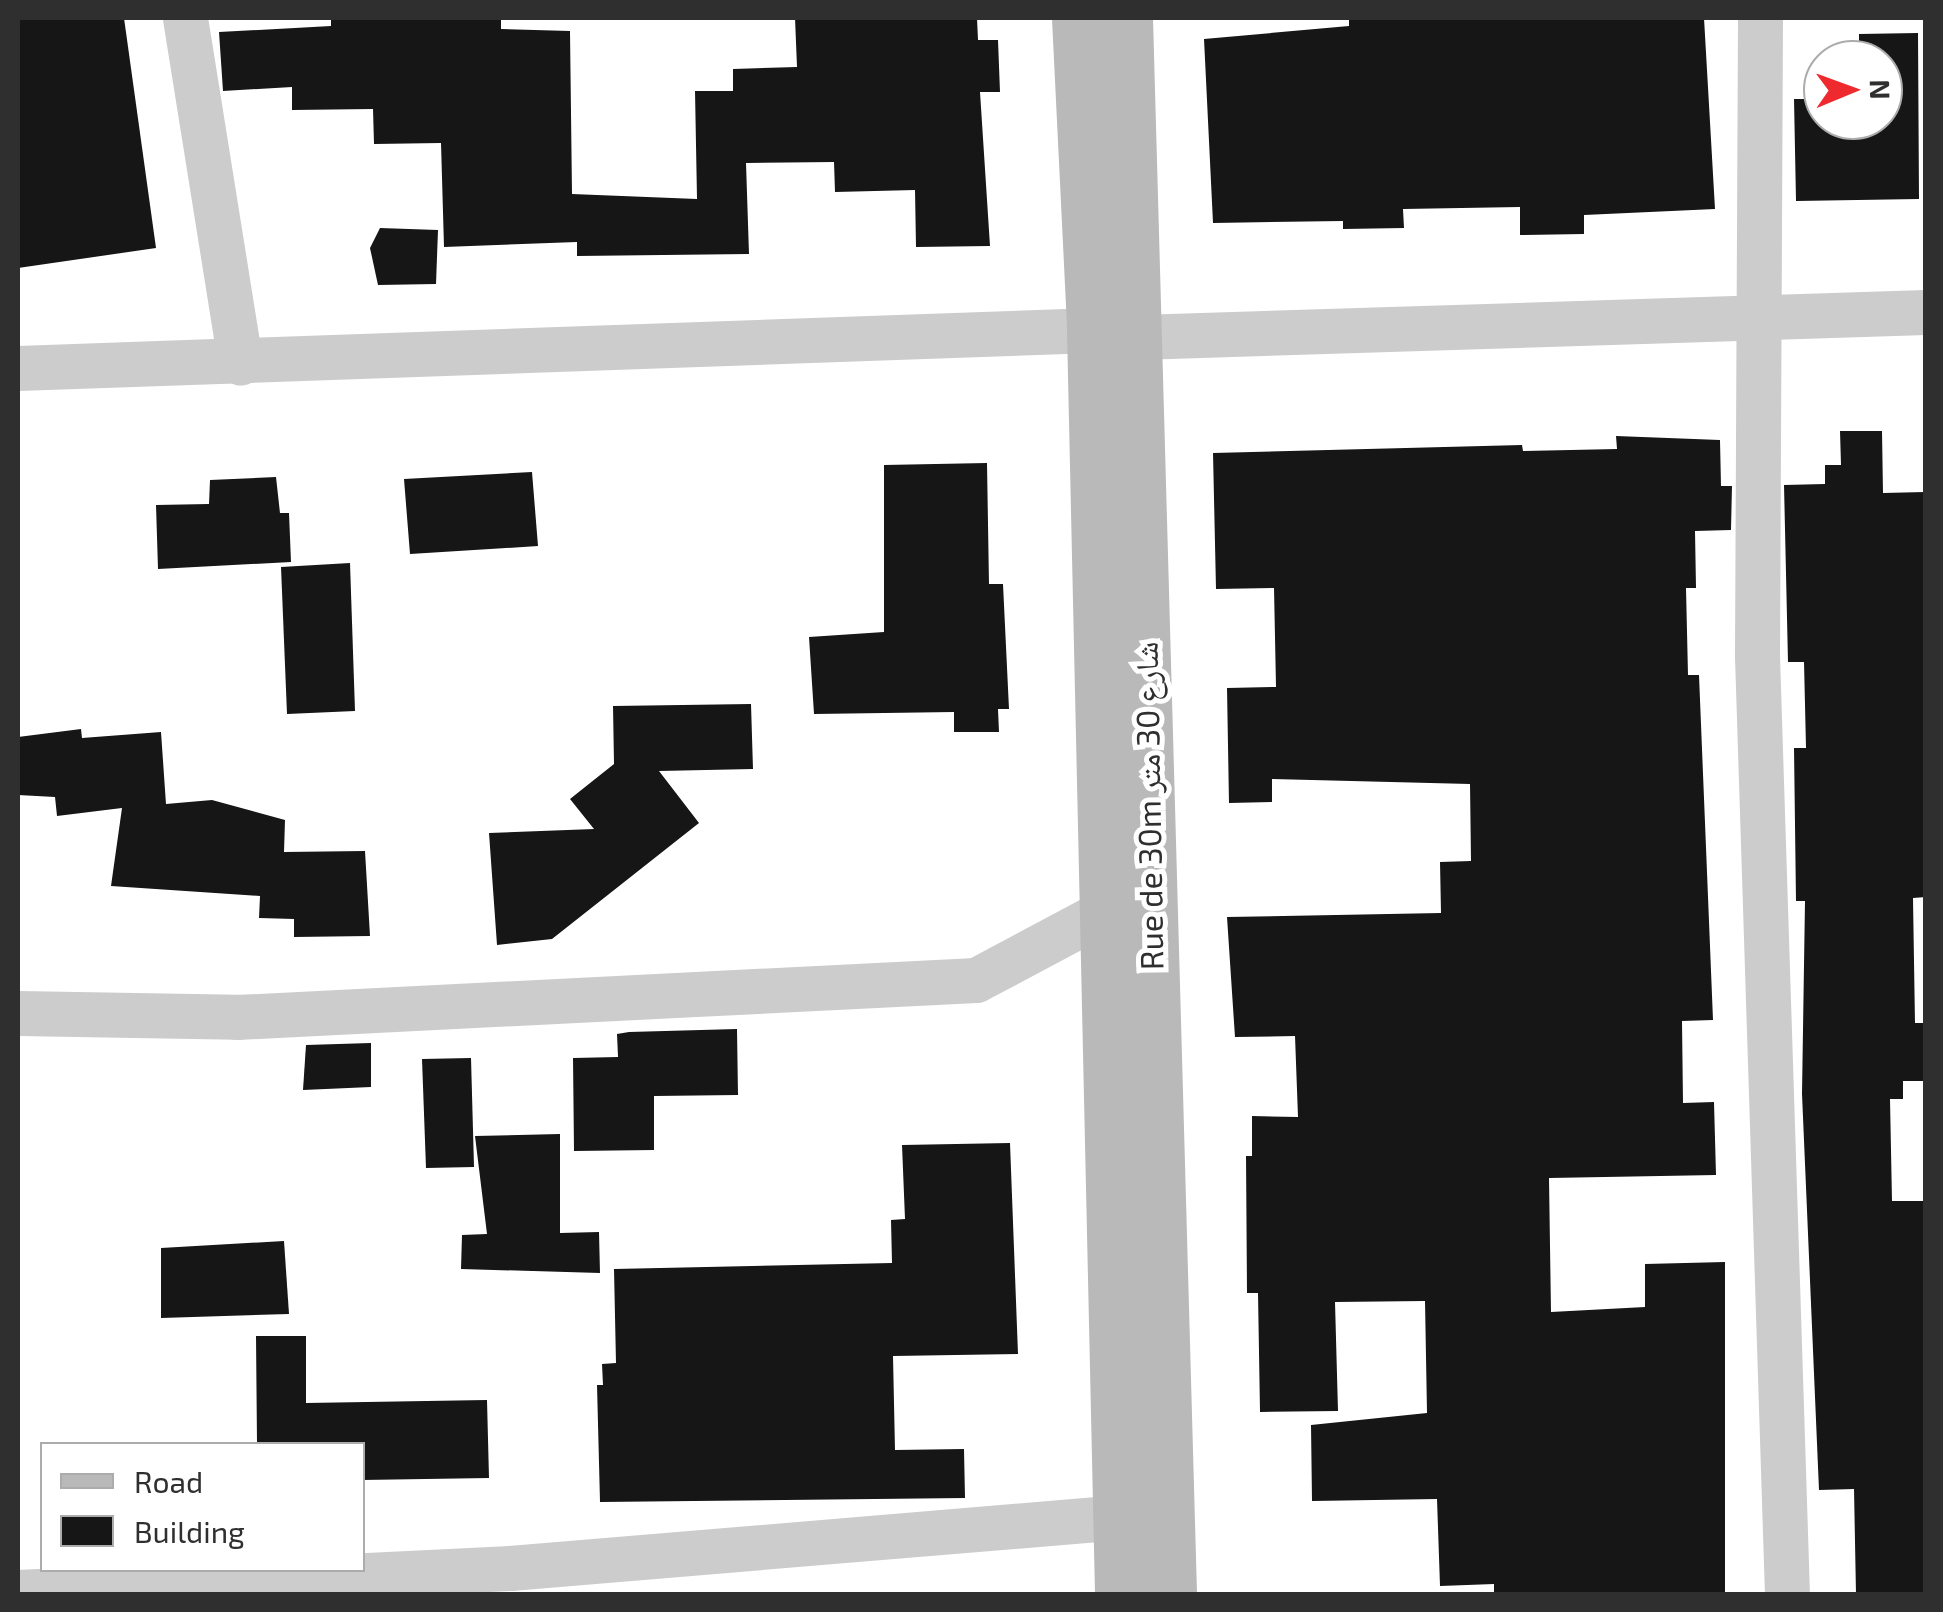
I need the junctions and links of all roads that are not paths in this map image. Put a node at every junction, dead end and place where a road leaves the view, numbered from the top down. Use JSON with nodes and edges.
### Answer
{"nodes":[{"id":1,"x":184,"y":18,"type":"edge"},
{"id":2,"x":1079,"y":18,"type":"edge"},
{"id":3,"x":1124,"y":18,"type":"edge"},
{"id":4,"x":1760,"y":18,"type":"edge"},
{"id":5,"x":1926,"y":312,"type":"edge"},
{"id":6,"x":1760,"y":314,"type":"junction"},
{"id":7,"x":1116,"y":333,"type":"junction"},
{"id":8,"x":240,"y":364,"type":"junction"},
{"id":9,"x":18,"y":368,"type":"edge"},
{"id":10,"x":1106,"y":911,"type":"junction"},
{"id":11,"x":18,"y":1013,"type":"edge"},
{"id":12,"x":1120,"y":1517,"type":"junction"},
{"id":13,"x":510,"y":1581,"type":"edge"},
{"id":14,"x":18,"y":1592,"type":"edge"},
{"id":15,"x":1122,"y":1594,"type":"edge"},
{"id":16,"x":1169,"y":1594,"type":"edge"},
{"id":17,"x":1787,"y":1594,"type":"edge"}],
"edges":[{"from":1,"to":8,"type":"street"},
{"from":2,"to":7,"type":"street","name":"Rue de 30m شارع 30 متر"},
{"from":3,"to":7,"type":"street","name":"Rue de 30m شارع 30 متر"},
{"from":4,"to":6,"type":"street"},
{"from":5,"to":6,"type":"street"},
{"from":6,"to":7,"type":"street"},
{"from":6,"to":17,"type":"street"},
{"from":7,"to":8,"type":"street"},
{"from":7,"to":10,"type":"street","name":"Rue de 30m شارع 30 متر"},
{"from":7,"to":16,"type":"street","name":"Rue de 30m شارع 30 متر"},
{"from":8,"to":9,"type":"street"},
{"from":10,"to":11,"type":"street"},
{"from":10,"to":12,"type":"street","name":"Rue de 30m شارع 30 متر"},
{"from":12,"to":13,"type":"street"},
{"from":12,"to":15,"type":"street","name":"Rue de 30m شارع 30 متر"},
{"from":13,"to":14,"type":"street"}]}
